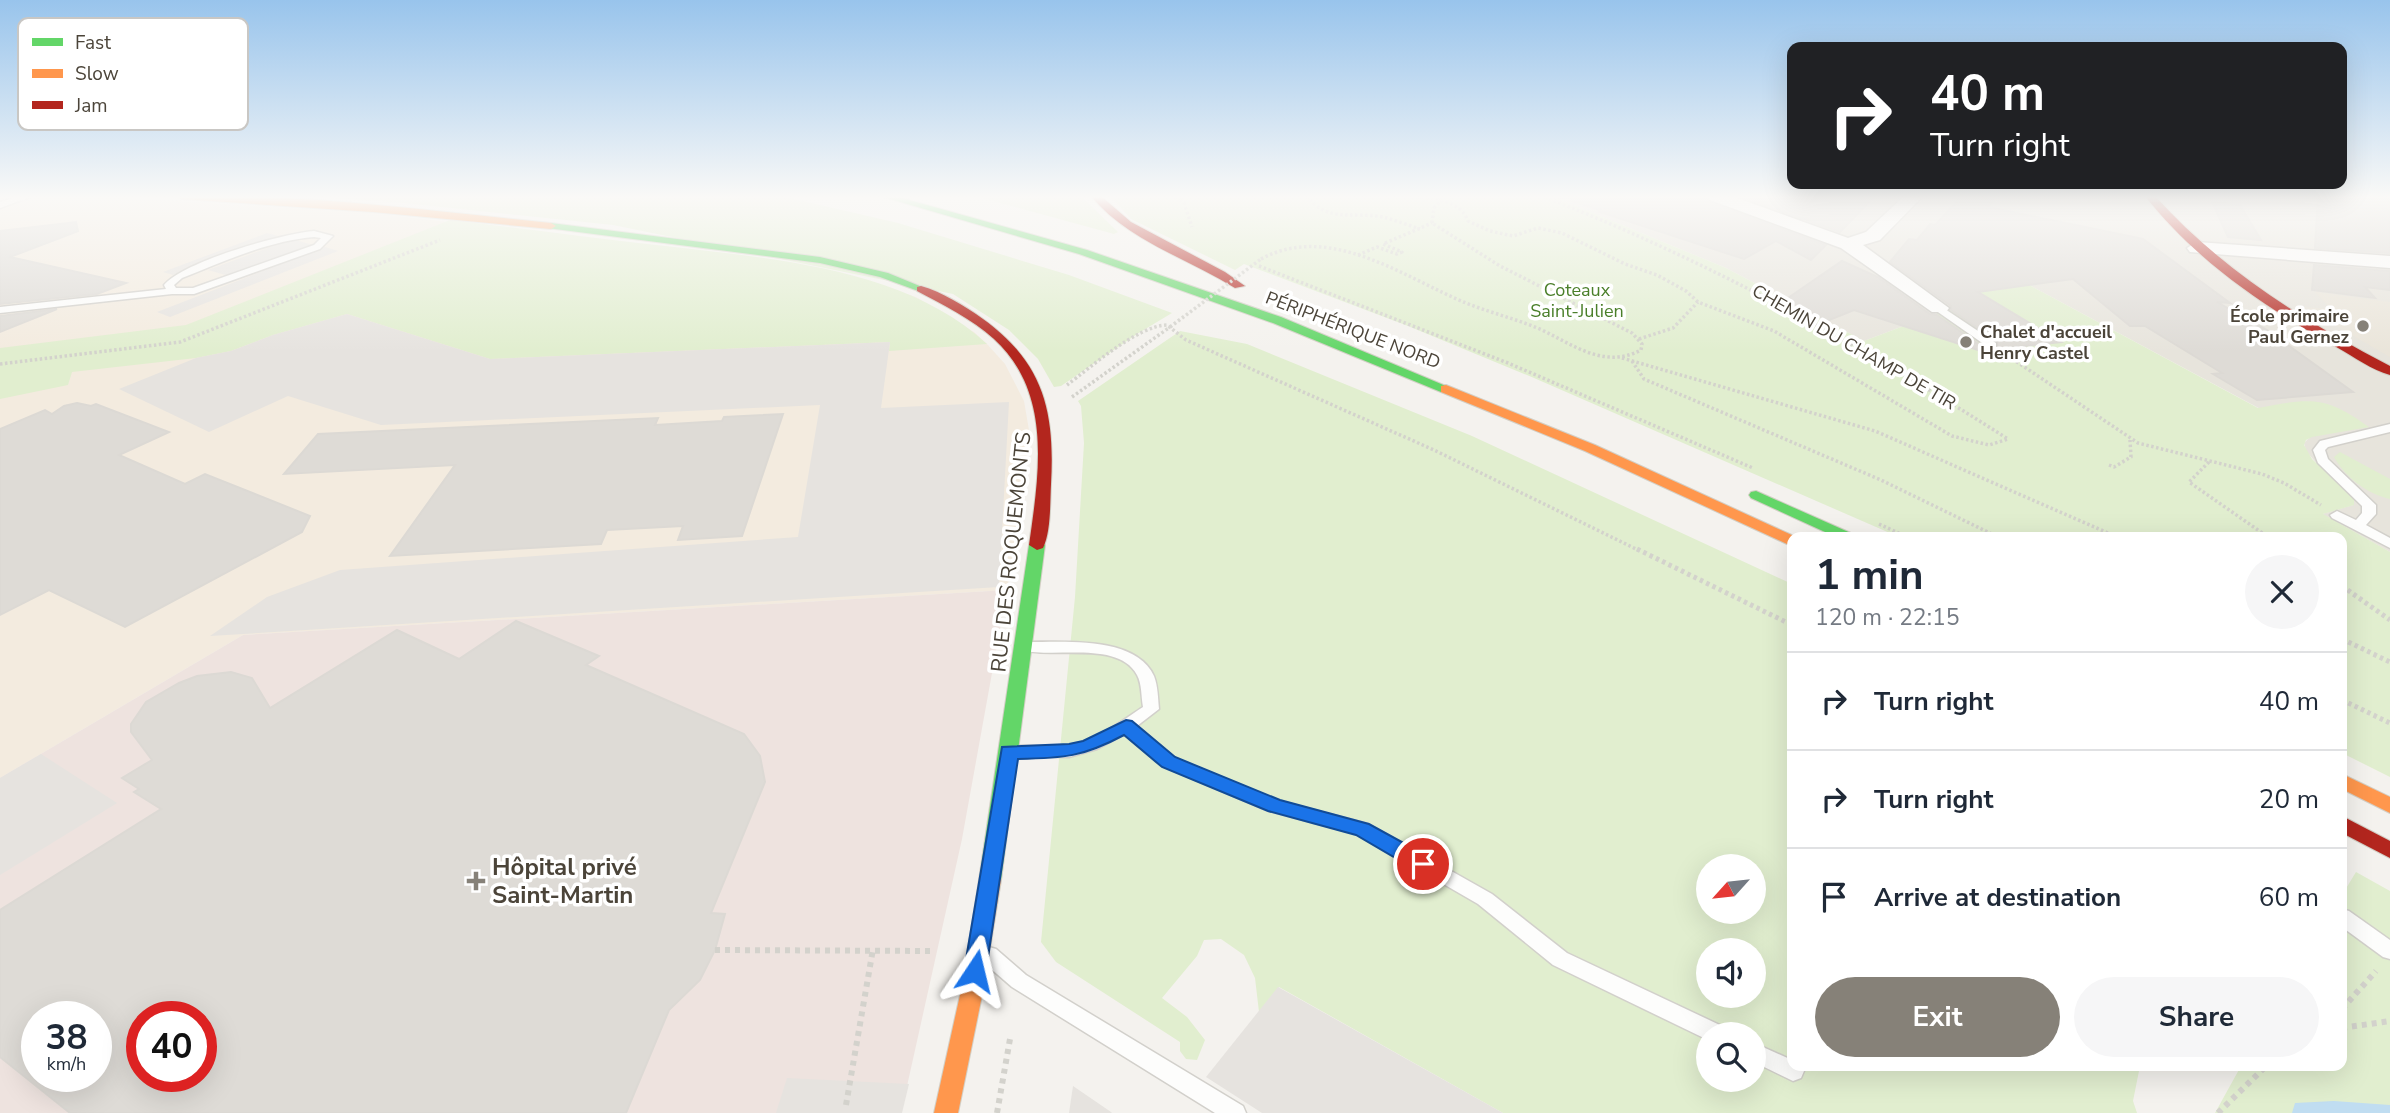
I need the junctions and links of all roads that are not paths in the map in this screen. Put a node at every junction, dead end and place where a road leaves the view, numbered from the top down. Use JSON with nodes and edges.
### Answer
{"nodes":[{"id":1,"x":256,"y":248,"type":"edge"},
{"id":2,"x":315,"y":248,"type":"edge"},
{"id":3,"x":734,"y":248,"type":"edge"},
{"id":4,"x":1065,"y":248,"type":"edge"},
{"id":5,"x":1170,"y":248,"type":"edge"},
{"id":6,"x":1855,"y":248,"type":"edge"},
{"id":7,"x":2197,"y":248,"type":"joint"},
{"id":8,"x":1155,"y":259,"type":"dead end"},
{"id":9,"x":2390,"y":262,"type":"edge"},
{"id":10,"x":173,"y":291,"type":"junction"},
{"id":11,"x":1939,"y":308,"type":"joint"},
{"id":12,"x":0,"y":310,"type":"edge"},
{"id":13,"x":1992,"y":345,"type":"road end"},
{"id":14,"x":2390,"y":371,"type":"edge"},
{"id":15,"x":2390,"y":428,"type":"edge"},
{"id":16,"x":1747,"y":491,"type":"dead end"},
{"id":17,"x":2337,"y":515,"type":"road end"},
{"id":18,"x":2358,"y":526,"type":"junction"},
{"id":19,"x":1837,"y":532,"type":"edge"},
{"id":20,"x":1787,"y":539,"type":"edge"},
{"id":21,"x":2390,"y":544,"type":"edge"},
{"id":22,"x":1024,"y":647,"type":"junction"},
{"id":23,"x":1126,"y":726,"type":"junction"},
{"id":24,"x":1009,"y":752,"type":"junction"},
{"id":25,"x":2347,"y":784,"type":"edge"},
{"id":26,"x":2390,"y":806,"type":"edge"},
{"id":27,"x":2347,"y":827,"type":"edge"},
{"id":28,"x":2390,"y":850,"type":"edge"},
{"id":29,"x":2347,"y":923,"type":"edge"},
{"id":30,"x":980,"y":947,"type":"junction"},
{"id":31,"x":2386,"y":958,"type":"edge"},
{"id":32,"x":1696,"y":1024,"type":"edge"},
{"id":33,"x":1766,"y":1058,"type":"edge"},
{"id":34,"x":1787,"y":1068,"type":"edge"},
{"id":35,"x":946,"y":1113,"type":"edge"},
{"id":36,"x":1235,"y":1113,"type":"edge"}],
"edges":[{"from":1,"to":10,"type":"lane"},
{"from":2,"to":10,"type":"lane"},
{"from":3,"to":22,"type":"main road","name":"RUE DES ROQUEMONTS"},
{"from":4,"to":20,"type":"main road","name":"PÉRIPHÉRIQUE NORD"},
{"from":5,"to":8,"type":"main road","name":"PÉRIPHÉRIQUE NORD"},
{"from":6,"to":11,"type":"street"},
{"from":7,"to":9,"type":"street"},
{"from":7,"to":14,"type":"main road"},
{"from":10,"to":12,"type":"lane"},
{"from":11,"to":13,"type":"lane"},
{"from":15,"to":18,"type":"lane"},
{"from":16,"to":19,"type":"main road"},
{"from":17,"to":18,"type":"lane"},
{"from":18,"to":21,"type":"lane"},
{"from":22,"to":23,"type":"lane"},
{"from":22,"to":24,"type":"main road","name":"RUE DES ROQUEMONTS"},
{"from":23,"to":24,"type":"lane"},
{"from":23,"to":32,"type":"lane"},
{"from":24,"to":30,"type":"main road","name":"RUE DES ROQUEMONTS"},
{"from":25,"to":26,"type":"main road"},
{"from":27,"to":28,"type":"main road"},
{"from":29,"to":31,"type":"lane"},
{"from":30,"to":35,"type":"main road","name":"RUE DES ROQUEMONTS"},
{"from":30,"to":36,"type":"lane"},
{"from":33,"to":34,"type":"lane"}]}
